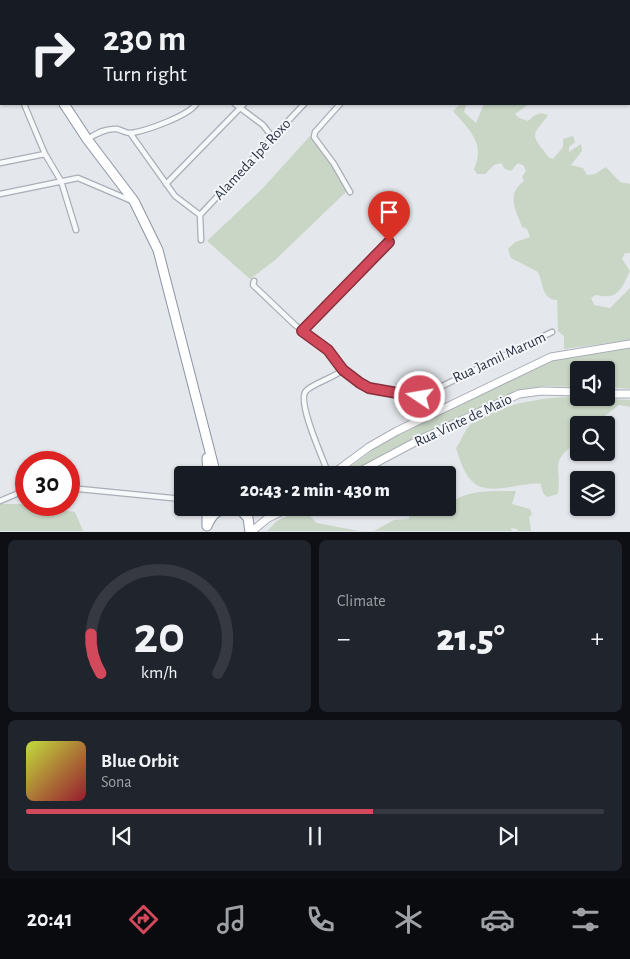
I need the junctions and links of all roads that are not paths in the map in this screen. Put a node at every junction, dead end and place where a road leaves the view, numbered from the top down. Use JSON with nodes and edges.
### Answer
{"nodes":[{"id":1,"x":24,"y":105,"type":"edge"},
{"id":2,"x":65,"y":105,"type":"edge"},
{"id":3,"x":195,"y":105,"type":"edge"},
{"id":4,"x":242,"y":105,"type":"edge"},
{"id":5,"x":303,"y":105,"type":"edge"},
{"id":6,"x":339,"y":105,"type":"edge"},
{"id":7,"x":130,"y":134,"type":"junction"},
{"id":8,"x":273,"y":138,"type":"junction"},
{"id":9,"x":86,"y":139,"type":"junction"},
{"id":10,"x":45,"y":154,"type":"junction"},
{"id":11,"x":0,"y":163,"type":"edge"},
{"id":12,"x":61,"y":181,"type":"junction"},
{"id":13,"x":166,"y":184,"type":"junction"},
{"id":14,"x":350,"y":192,"type":"dead end"},
{"id":15,"x":0,"y":194,"type":"edge"},
{"id":16,"x":134,"y":201,"type":"junction"},
{"id":17,"x":200,"y":215,"type":"junction"},
{"id":18,"x":76,"y":230,"type":"dead end"},
{"id":19,"x":201,"y":240,"type":"dead end"},
{"id":20,"x":389,"y":242,"type":"dead end"},
{"id":21,"x":254,"y":281,"type":"dead end"},
{"id":22,"x":302,"y":331,"type":"junction"},
{"id":23,"x":552,"y":332,"type":"dead end"},
{"id":24,"x":630,"y":344,"type":"edge"},
{"id":25,"x":343,"y":370,"type":"junction"},
{"id":26,"x":570,"y":392,"type":"edge"},
{"id":27,"x":615,"y":394,"type":"edge"},
{"id":28,"x":630,"y":394,"type":"edge"},
{"id":29,"x":420,"y":397,"type":"junction"},
{"id":30,"x":438,"y":410,"type":"junction"},
{"id":31,"x":206,"y":442,"type":"junction"},
{"id":32,"x":207,"y":466,"type":"edge"},
{"id":33,"x":213,"y":466,"type":"edge"},
{"id":34,"x":326,"y":466,"type":"edge"},
{"id":35,"x":343,"y":466,"type":"edge"},
{"id":36,"x":371,"y":466,"type":"edge"},
{"id":37,"x":80,"y":489,"type":"edge"},
{"id":38,"x":15,"y":495,"type":"edge"},
{"id":39,"x":174,"y":498,"type":"edge"},
{"id":40,"x":0,"y":501,"type":"edge"},
{"id":41,"x":207,"y":516,"type":"edge"},
{"id":42,"x":212,"y":516,"type":"edge"},
{"id":43,"x":246,"y":516,"type":"edge"},
{"id":44,"x":272,"y":516,"type":"edge"},
{"id":45,"x":207,"y":529,"type":"edge"},
{"id":46,"x":250,"y":532,"type":"edge"}],
"edges":[{"from":1,"to":10,"type":"street"},
{"from":2,"to":9,"type":"highway"},
{"from":3,"to":7,"type":"street"},
{"from":4,"to":8,"type":"street"},
{"from":4,"to":13,"type":"street"},
{"from":5,"to":8,"type":"street","name":"Alameda Ipê Roxo"},
{"from":6,"to":14,"type":"street"},
{"from":7,"to":9,"type":"street"},
{"from":7,"to":13,"type":"street"},
{"from":8,"to":17,"type":"street","name":"Alameda Ipê Roxo"},
{"from":9,"to":16,"type":"highway"},
{"from":10,"to":11,"type":"street"},
{"from":10,"to":12,"type":"street"},
{"from":12,"to":15,"type":"street"},
{"from":12,"to":16,"type":"street"},
{"from":12,"to":18,"type":"street"},
{"from":13,"to":17,"type":"street"},
{"from":16,"to":31,"type":"highway"},
{"from":17,"to":19,"type":"street"},
{"from":20,"to":22,"type":"street"},
{"from":21,"to":22,"type":"street"},
{"from":22,"to":25,"type":"street"},
{"from":23,"to":29,"type":"street","name":"Rua Jamil Marum"},
{"from":24,"to":30,"type":"main road"},
{"from":25,"to":29,"type":"street"},
{"from":25,"to":34,"type":"street"},
{"from":26,"to":36,"type":"main road","name":"Rua Vinte de Maio"},
{"from":27,"to":28,"type":"main road"},
{"from":29,"to":30,"type":"street"},
{"from":30,"to":35,"type":"main road"},
{"from":31,"to":32,"type":"highway"},
{"from":31,"to":33,"type":"highway"},
{"from":37,"to":39,"type":"street"},
{"from":38,"to":40,"type":"street"},
{"from":41,"to":45,"type":"highway"},
{"from":42,"to":45,"type":"highway"},
{"from":43,"to":46,"type":"highway"},
{"from":44,"to":46,"type":"main road"}]}
